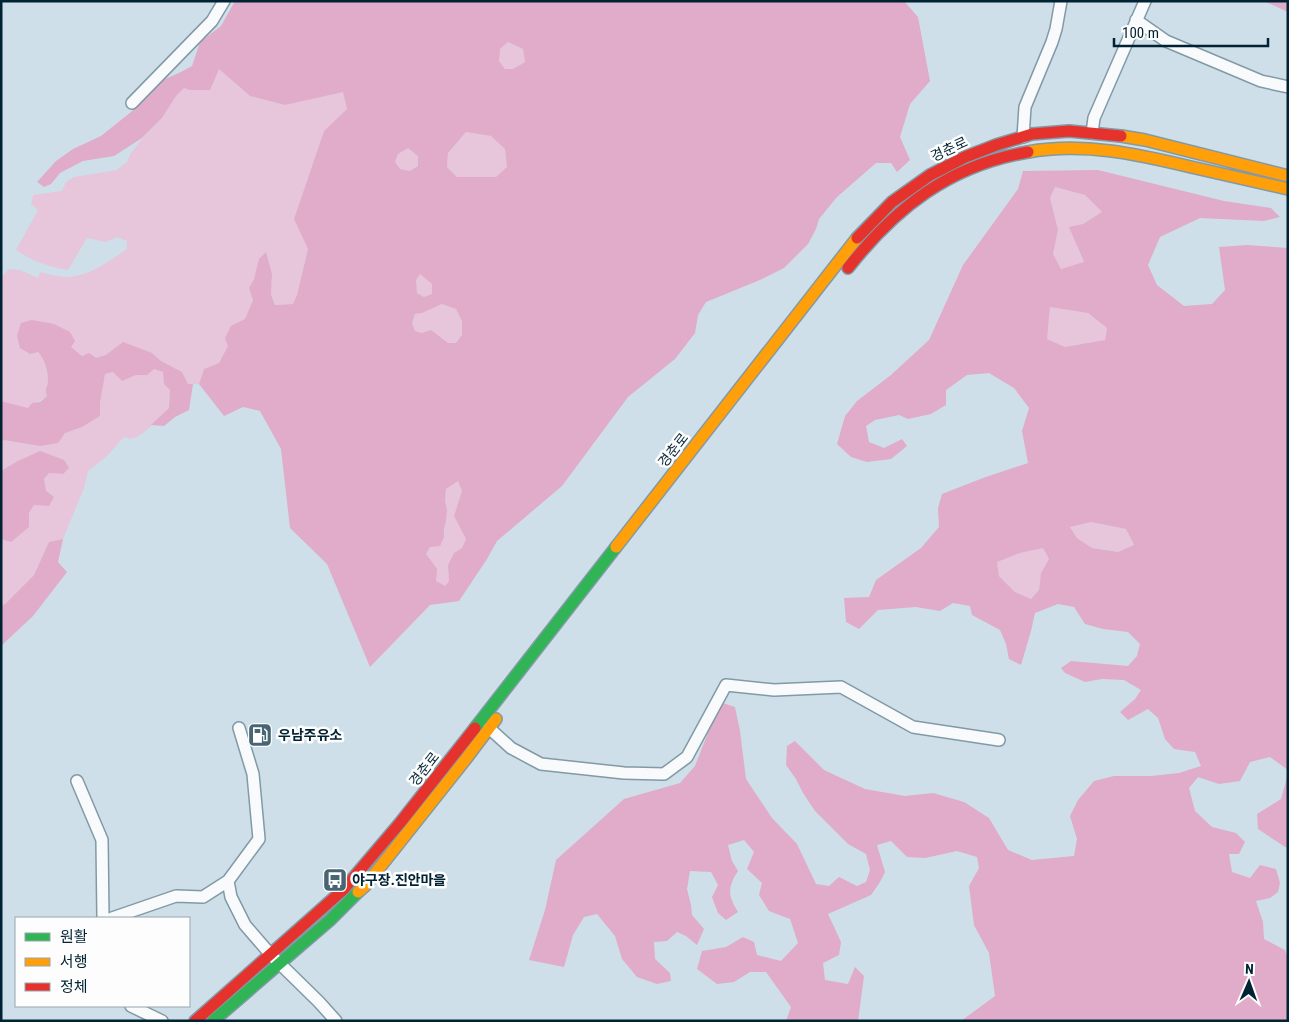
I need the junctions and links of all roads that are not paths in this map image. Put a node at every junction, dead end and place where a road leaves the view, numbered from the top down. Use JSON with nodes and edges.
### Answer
{"nodes":[{"id":1,"x":224,"y":1,"type":"edge"},
{"id":2,"x":1061,"y":1,"type":"edge"},
{"id":3,"x":1146,"y":1,"type":"edge"},
{"id":4,"x":1136,"y":20,"type":"junction"},
{"id":5,"x":1288,"y":87,"type":"edge"},
{"id":6,"x":132,"y":103,"type":"dead end"},
{"id":7,"x":1092,"y":132,"type":"junction"},
{"id":8,"x":1023,"y":137,"type":"junction"},
{"id":9,"x":1288,"y":176,"type":"edge"},
{"id":10,"x":1288,"y":189,"type":"edge"},
{"id":11,"x":842,"y":276,"type":"dead end"},
{"id":12,"x":587,"y":603,"type":"dead end"},
{"id":13,"x":239,"y":728,"type":"dead end"},
{"id":14,"x":489,"y":728,"type":"junction"},
{"id":15,"x":999,"y":740,"type":"dead end"},
{"id":16,"x":77,"y":781,"type":"dead end"},
{"id":17,"x":228,"y":881,"type":"junction"},
{"id":18,"x":103,"y":917,"type":"edge"},
{"id":19,"x":115,"y":917,"type":"edge"},
{"id":20,"x":275,"y":958,"type":"junction"},
{"id":21,"x":133,"y":1007,"type":"edge"},
{"id":22,"x":162,"y":1021,"type":"edge"},
{"id":23,"x":194,"y":1021,"type":"edge"},
{"id":24,"x":213,"y":1021,"type":"edge"},
{"id":25,"x":336,"y":1021,"type":"edge"}],
"edges":[{"from":1,"to":6,"type":"street"},
{"from":2,"to":8,"type":"street"},
{"from":3,"to":4,"type":"street"},
{"from":4,"to":5,"type":"street"},
{"from":4,"to":7,"type":"street"},
{"from":7,"to":8,"type":"street","name":"경춘로"},
{"from":7,"to":9,"type":"street","name":"경춘로"},
{"from":8,"to":20,"type":"street","name":"경춘로"},
{"from":10,"to":11,"type":"street","name":"경춘로"},
{"from":12,"to":14,"type":"street","name":"경춘로"},
{"from":13,"to":17,"type":"street"},
{"from":14,"to":15,"type":"street"},
{"from":14,"to":20,"type":"street","name":"경춘로"},
{"from":16,"to":18,"type":"street"},
{"from":17,"to":19,"type":"street"},
{"from":17,"to":20,"type":"street"},
{"from":20,"to":23,"type":"street","name":"경춘로"},
{"from":20,"to":24,"type":"street","name":"경춘로"},
{"from":20,"to":25,"type":"street"},
{"from":21,"to":22,"type":"street"}]}
